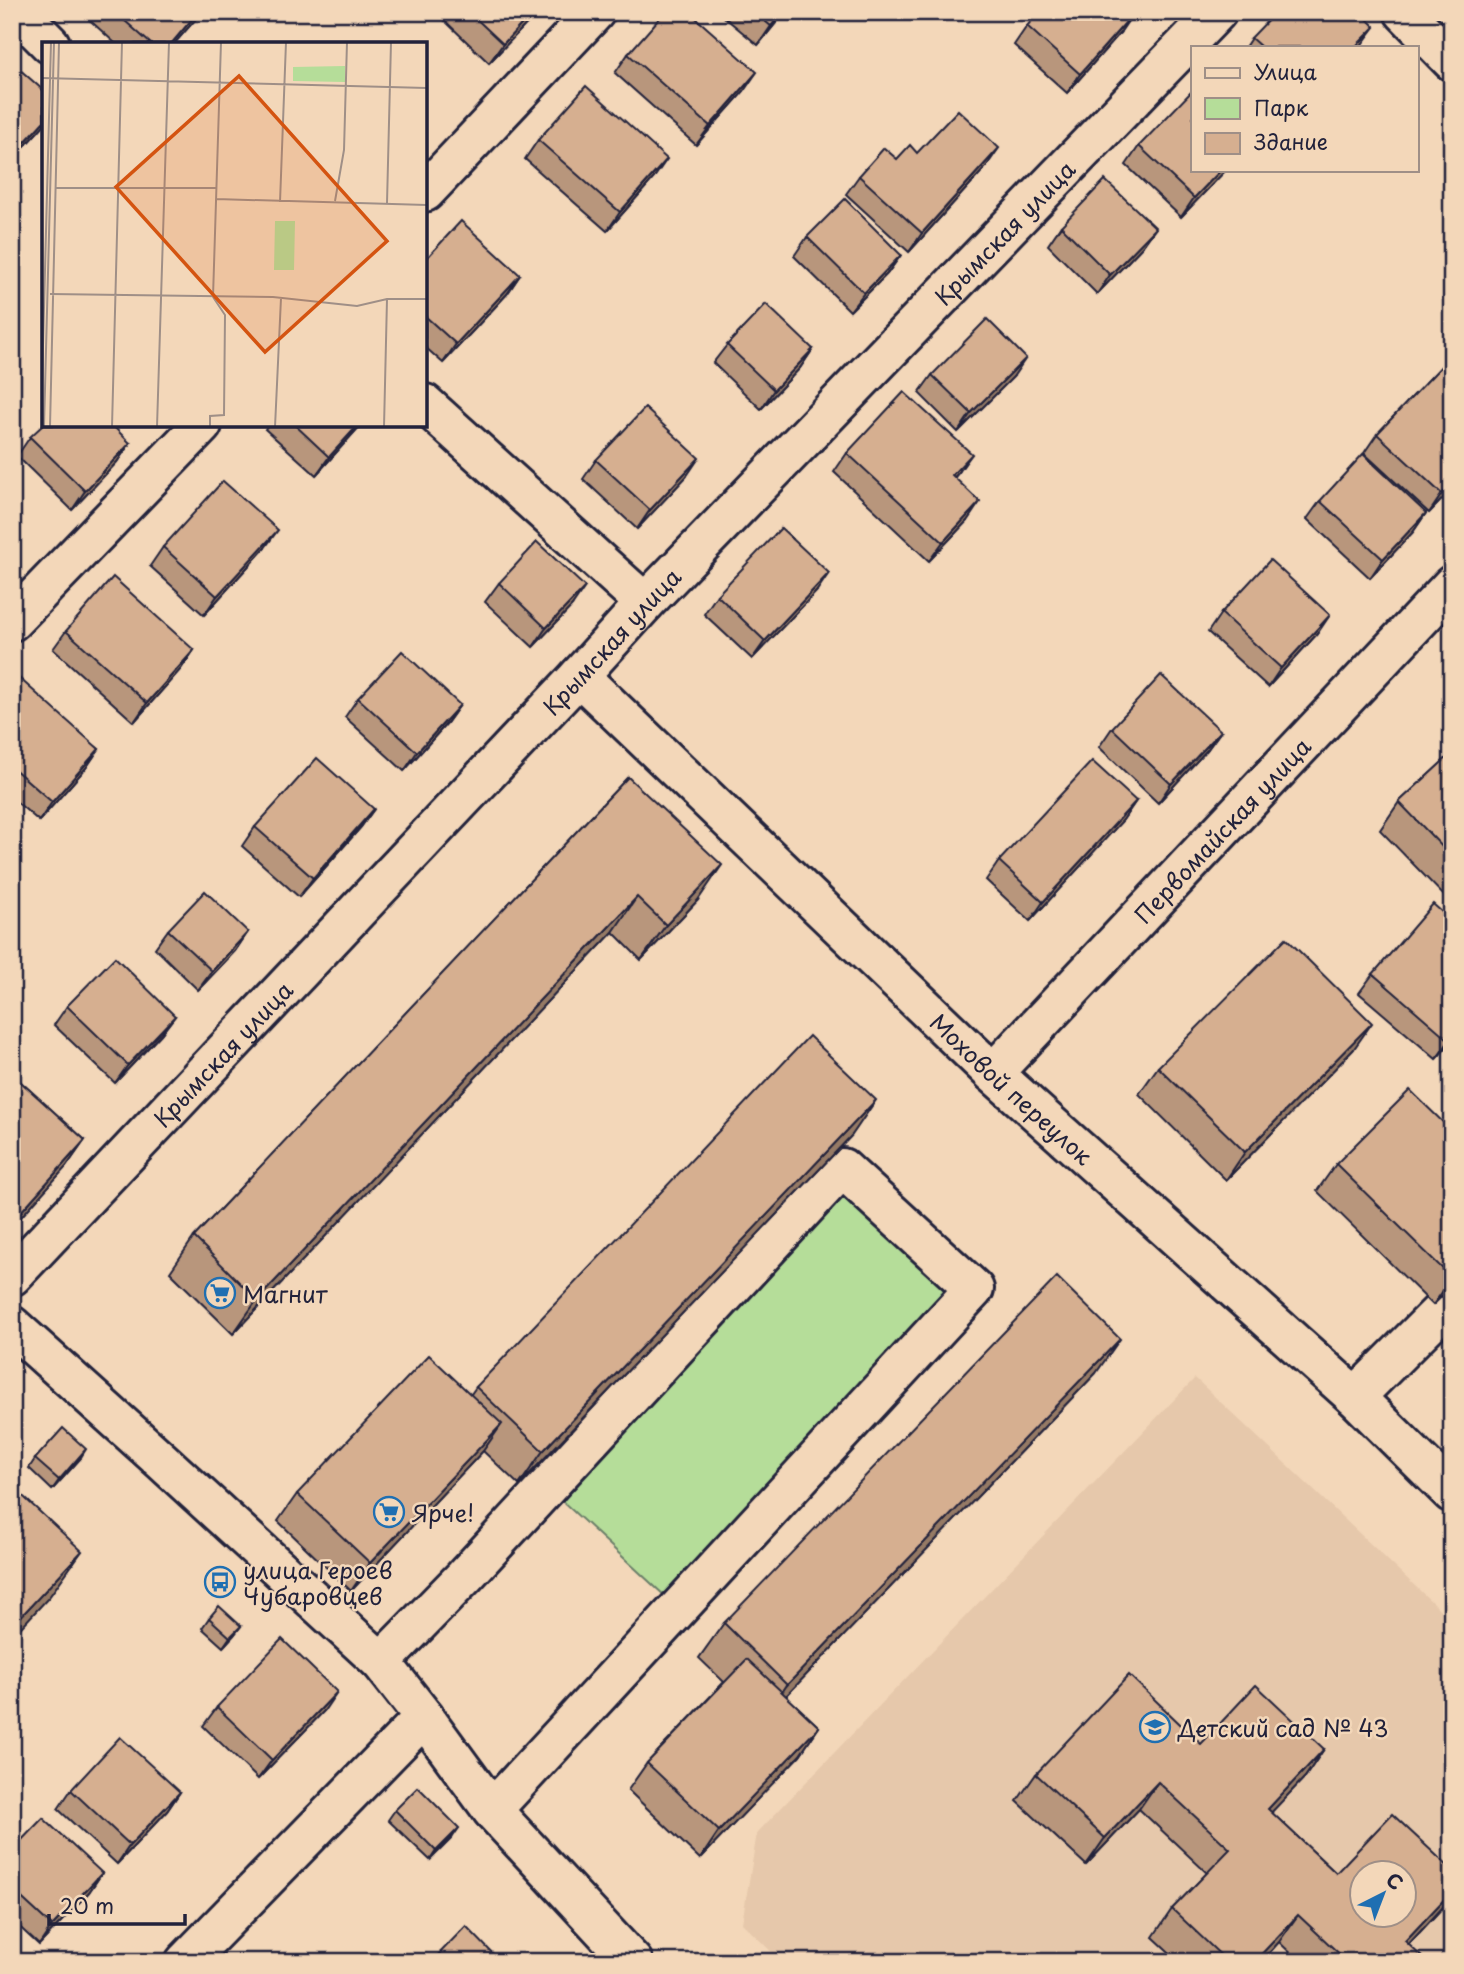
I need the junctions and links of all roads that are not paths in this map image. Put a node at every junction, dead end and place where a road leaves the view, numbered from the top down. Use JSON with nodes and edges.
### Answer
{"nodes":[{"id":1,"x":18,"y":12,"type":"edge"},
{"id":2,"x":595,"y":12,"type":"edge"},
{"id":3,"x":1217,"y":12,"type":"edge"},
{"id":4,"x":1404,"y":12,"type":"edge"},
{"id":5,"x":48,"y":42,"type":"edge"},
{"id":6,"x":1452,"y":61,"type":"edge"},
{"id":7,"x":427,"y":190,"type":"edge"},
{"id":8,"x":427,"y":406,"type":"edge"},
{"id":9,"x":200,"y":427,"type":"edge"},
{"id":10,"x":1452,"y":585,"type":"edge"},
{"id":11,"x":645,"y":603,"type":"junction"},
{"id":12,"x":12,"y":621,"type":"edge"},
{"id":13,"x":579,"y":676,"type":"junction"},
{"id":14,"x":993,"y":1073,"type":"junction"},
{"id":15,"x":12,"y":1276,"type":"edge"},
{"id":16,"x":1452,"y":1300,"type":"edge"},
{"id":17,"x":12,"y":1326,"type":"edge"},
{"id":18,"x":1355,"y":1397,"type":"junction"},
{"id":19,"x":1452,"y":1493,"type":"edge"},
{"id":20,"x":381,"y":1662,"type":"junction"},
{"id":21,"x":424,"y":1717,"type":"junction"},
{"id":22,"x":492,"y":1810,"type":"junction"},
{"id":23,"x":185,"y":1962,"type":"edge"},
{"id":24,"x":633,"y":1962,"type":"edge"}],
"edges":[{"from":1,"to":5,"type":"street"},
{"from":2,"to":7,"type":"street"},
{"from":3,"to":11,"type":"street","name":"Крымская улица"},
{"from":4,"to":6,"type":"street"},
{"from":8,"to":11,"type":"street"},
{"from":9,"to":12,"type":"street"},
{"from":10,"to":14,"type":"street","name":"Первомайская улица"},
{"from":11,"to":13,"type":"street","name":"Крымская улица"},
{"from":13,"to":14,"type":"street","name":"Моховой переулок"},
{"from":13,"to":15,"type":"street","name":"Крымская улица"},
{"from":14,"to":18,"type":"street","name":"Моховой переулок"},
{"from":16,"to":18,"type":"street"},
{"from":17,"to":20,"type":"street"},
{"from":18,"to":19,"type":"street","name":"Моховой переулок"},
{"from":20,"to":21,"type":"street"},
{"from":20,"to":22,"type":"street"},
{"from":21,"to":22,"type":"street"},
{"from":21,"to":23,"type":"street"},
{"from":22,"to":24,"type":"street"}]}
